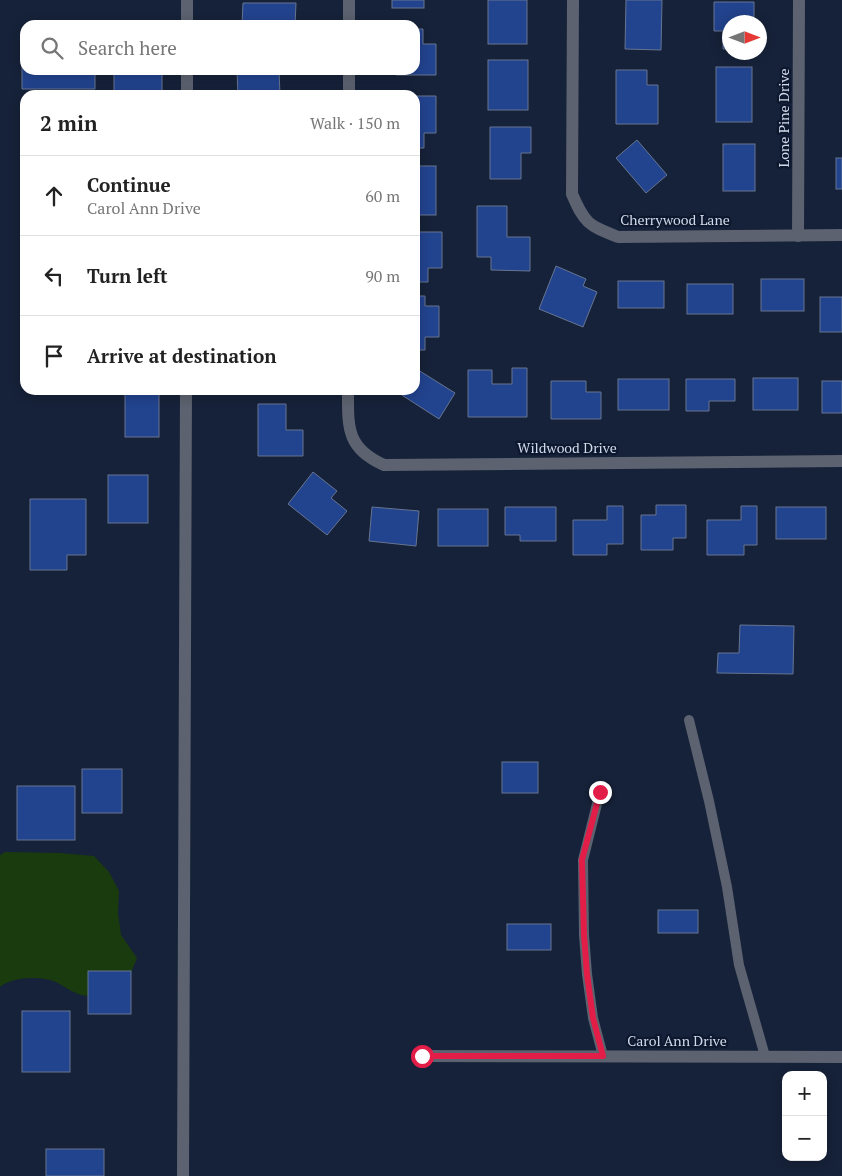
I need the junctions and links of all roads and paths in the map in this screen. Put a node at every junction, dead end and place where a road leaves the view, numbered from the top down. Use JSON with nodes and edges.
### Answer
{"nodes":[{"id":1,"x":187,"y":0,"type":"edge"},
{"id":2,"x":349,"y":0,"type":"edge"},
{"id":3,"x":573,"y":0,"type":"edge"},
{"id":4,"x":799,"y":0,"type":"edge"},
{"id":5,"x":187,"y":20,"type":"edge"},
{"id":6,"x":349,"y":20,"type":"edge"},
{"id":7,"x":187,"y":75,"type":"edge"},
{"id":8,"x":349,"y":75,"type":"edge"},
{"id":9,"x":187,"y":90,"type":"edge"},
{"id":10,"x":348,"y":90,"type":"edge"},
{"id":11,"x":842,"y":235,"type":"edge"},
{"id":12,"x":798,"y":236,"type":"junction"},
{"id":13,"x":186,"y":395,"type":"edge"},
{"id":14,"x":348,"y":395,"type":"edge"},
{"id":15,"x":842,"y":461,"type":"edge"},
{"id":16,"x":689,"y":720,"type":"dead end"},
{"id":17,"x":600,"y":792,"type":"dead end"},
{"id":18,"x":422,"y":1056,"type":"dead end"},
{"id":19,"x":603,"y":1056,"type":"junction"},
{"id":20,"x":765,"y":1056,"type":"junction"},
{"id":21,"x":842,"y":1056,"type":"edge"},
{"id":22,"x":182,"y":1176,"type":"edge"}],
"edges":[{"from":1,"to":5,"type":"street"},
{"from":2,"to":6,"type":"street"},
{"from":3,"to":12,"type":"street","name":"Cherrywood Lane"},
{"from":4,"to":12,"type":"street","name":"Lone Pine Drive"},
{"from":7,"to":9,"type":"street"},
{"from":8,"to":10,"type":"street"},
{"from":11,"to":12,"type":"street","name":"Cherrywood Lane"},
{"from":13,"to":22,"type":"street"},
{"from":14,"to":15,"type":"street","name":"Wildwood Drive"},
{"from":16,"to":20,"type":"lane"},
{"from":17,"to":19,"type":"lane"},
{"from":18,"to":19,"type":"street","name":"Carol Ann Drive"},
{"from":19,"to":20,"type":"street","name":"Carol Ann Drive"},
{"from":20,"to":21,"type":"street","name":"Carol Ann Drive"}]}
